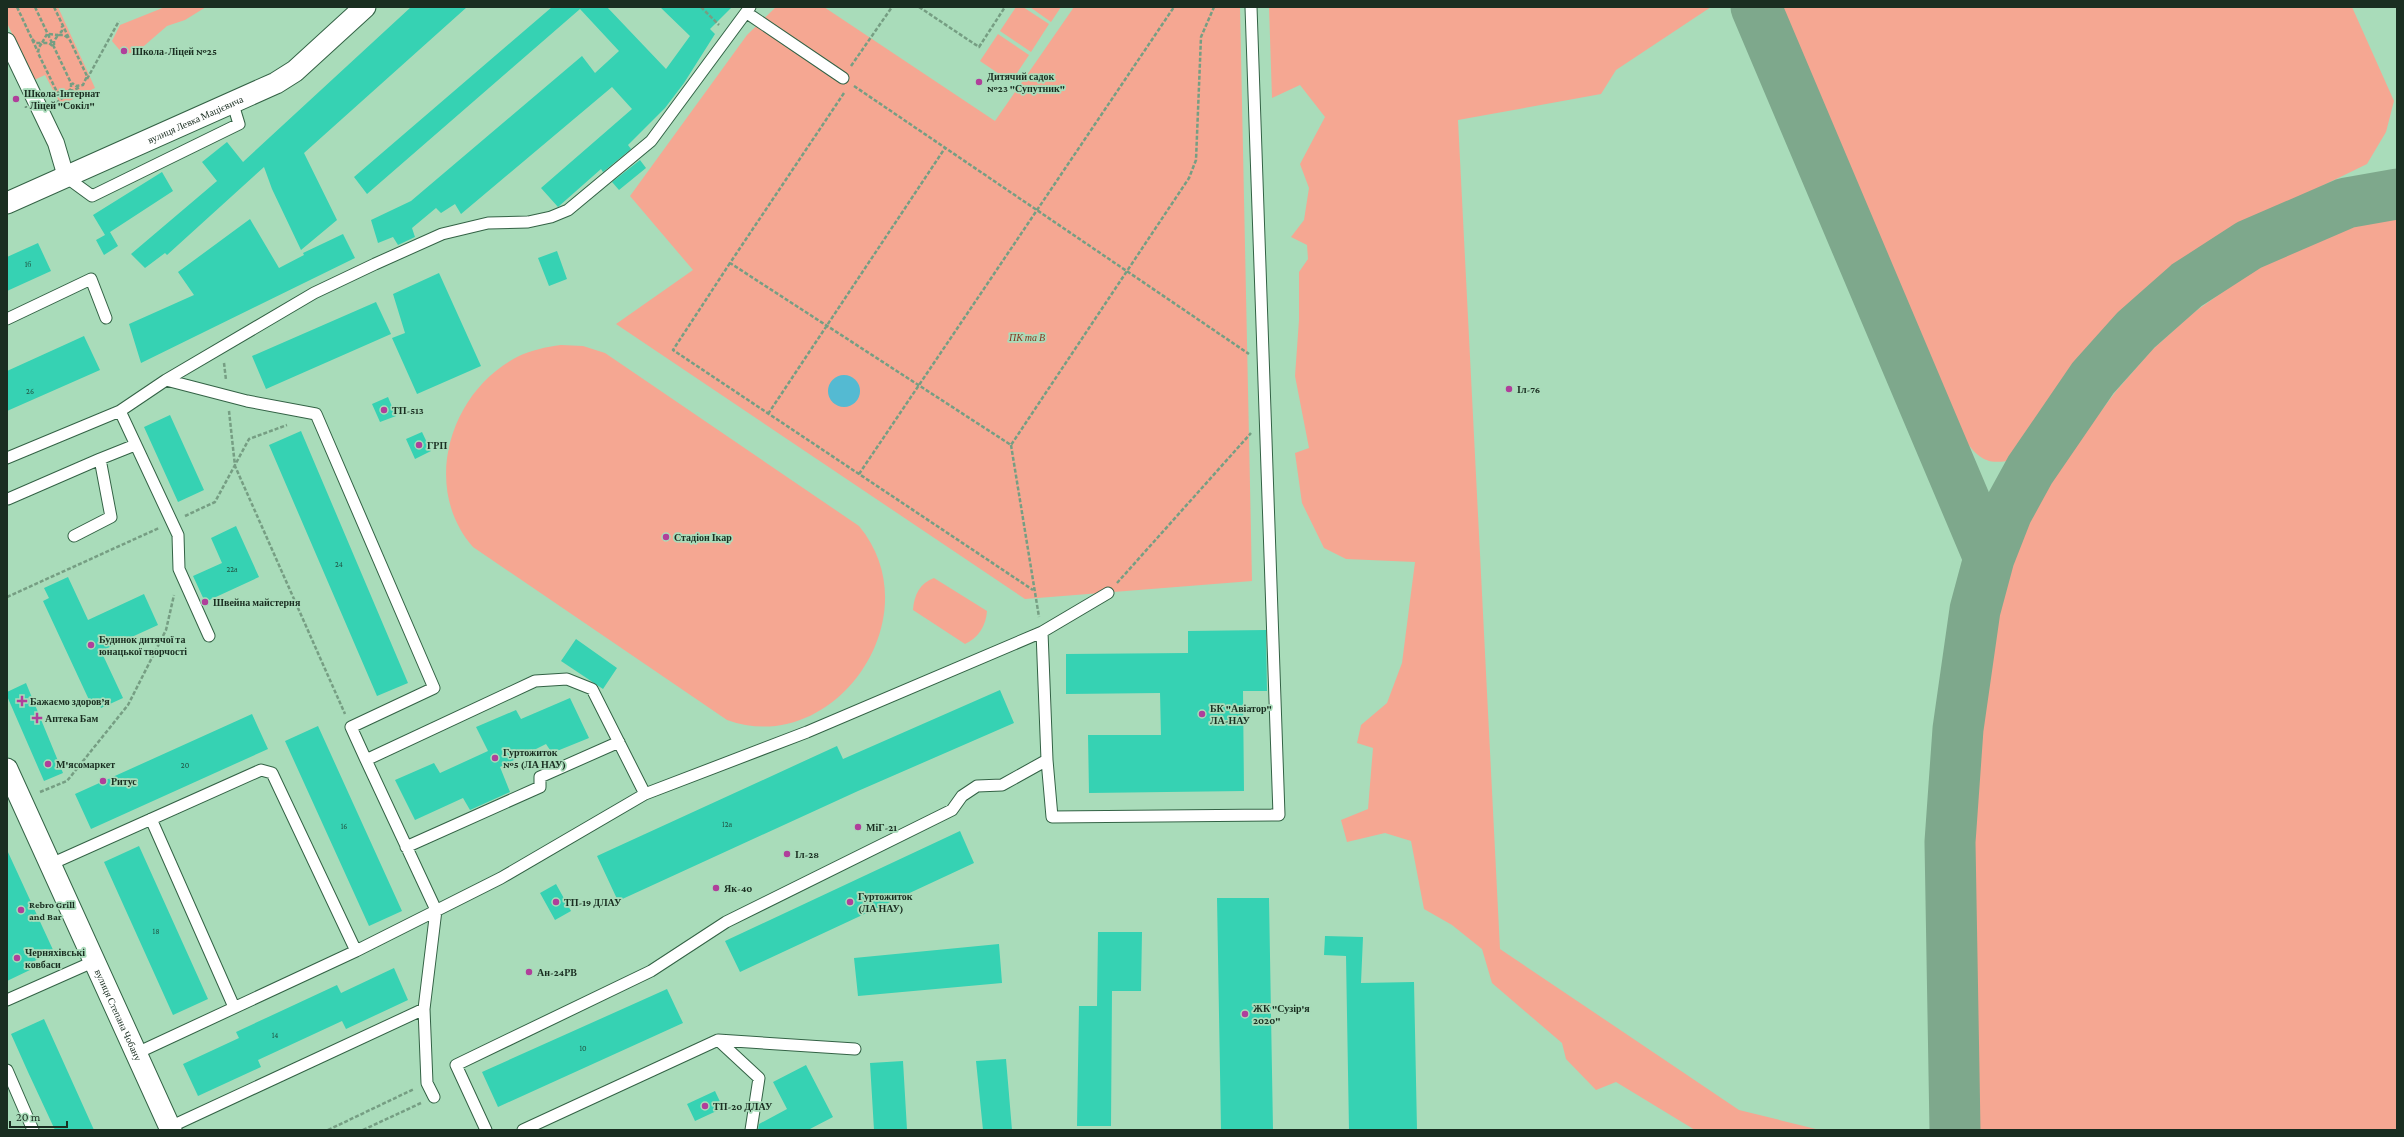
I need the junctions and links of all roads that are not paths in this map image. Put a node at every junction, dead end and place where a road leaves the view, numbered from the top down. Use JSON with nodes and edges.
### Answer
{"nodes":[{"id":1,"x":365,"y":7,"type":"edge"},
{"id":2,"x":1251,"y":7,"type":"edge"},
{"id":3,"x":748,"y":10,"type":"edge"},
{"id":4,"x":7,"y":41,"type":"edge"},
{"id":5,"x":846,"y":80,"type":"road end"},
{"id":6,"x":232,"y":101,"type":"junction"},
{"id":7,"x":66,"y":177,"type":"junction"},
{"id":8,"x":7,"y":203,"type":"edge"},
{"id":9,"x":106,"y":318,"type":"dead end"},
{"id":10,"x":7,"y":319,"type":"edge"},
{"id":11,"x":166,"y":380,"type":"junction"},
{"id":12,"x":120,"y":411,"type":"junction"},
{"id":13,"x":135,"y":444,"type":"junction"},
{"id":14,"x":7,"y":458,"type":"edge"},
{"id":15,"x":100,"y":459,"type":"junction"},
{"id":16,"x":8,"y":499,"type":"dead end"},
{"id":17,"x":74,"y":536,"type":"dead end"},
{"id":18,"x":1108,"y":593,"type":"road end"},
{"id":19,"x":1042,"y":632,"type":"junction"},
{"id":20,"x":209,"y":636,"type":"dead end"},
{"id":21,"x":619,"y":742,"type":"junction"},
{"id":22,"x":366,"y":760,"type":"junction"},
{"id":23,"x":1047,"y":760,"type":"junction"},
{"id":24,"x":7,"y":769,"type":"edge"},
{"id":25,"x":645,"y":794,"type":"junction"},
{"id":26,"x":151,"y":819,"type":"junction"},
{"id":27,"x":406,"y":847,"type":"junction"},
{"id":28,"x":51,"y":864,"type":"junction"},
{"id":29,"x":436,"y":910,"type":"junction"},
{"id":30,"x":356,"y":951,"type":"junction"},
{"id":31,"x":95,"y":961,"type":"junction"},
{"id":32,"x":8,"y":1001,"type":"edge"},
{"id":33,"x":234,"y":1008,"type":"junction"},
{"id":34,"x":424,"y":1009,"type":"junction"},
{"id":35,"x":718,"y":1040,"type":"junction"},
{"id":36,"x":855,"y":1049,"type":"dead end"},
{"id":37,"x":137,"y":1053,"type":"junction"},
{"id":38,"x":7,"y":1070,"type":"edge"},
{"id":39,"x":434,"y":1097,"type":"road end"},
{"id":40,"x":171,"y":1128,"type":"edge"},
{"id":41,"x":32,"y":1130,"type":"edge"},
{"id":42,"x":486,"y":1130,"type":"edge"},
{"id":43,"x":523,"y":1130,"type":"edge"},
{"id":44,"x":751,"y":1130,"type":"edge"}],
"edges":[{"from":1,"to":6,"type":"street","name":"вулиця Левка Мацієвича"},
{"from":2,"to":23,"type":"lane"},
{"from":3,"to":5,"type":"lane"},
{"from":3,"to":11,"type":"lane"},
{"from":4,"to":7,"type":"street"},
{"from":6,"to":7,"type":"street","name":"вулиця Левка Мацієвича"},
{"from":6,"to":7,"type":"lane"},
{"from":7,"to":8,"type":"street","name":"вулиця Левка Мацієвича"},
{"from":9,"to":10,"type":"lane"},
{"from":11,"to":12,"type":"lane"},
{"from":11,"to":22,"type":"lane"},
{"from":12,"to":13,"type":"lane"},
{"from":12,"to":14,"type":"lane"},
{"from":13,"to":15,"type":"lane"},
{"from":13,"to":20,"type":"lane"},
{"from":15,"to":16,"type":"lane"},
{"from":15,"to":17,"type":"lane"},
{"from":18,"to":19,"type":"lane"},
{"from":19,"to":23,"type":"lane"},
{"from":19,"to":25,"type":"lane"},
{"from":21,"to":22,"type":"lane"},
{"from":21,"to":25,"type":"lane"},
{"from":21,"to":27,"type":"lane"},
{"from":22,"to":27,"type":"lane"},
{"from":23,"to":42,"type":"lane"},
{"from":24,"to":28,"type":"street","name":"вулиця Степана Чобану"},
{"from":25,"to":29,"type":"lane"},
{"from":26,"to":28,"type":"lane"},
{"from":26,"to":30,"type":"lane"},
{"from":26,"to":33,"type":"lane"},
{"from":27,"to":29,"type":"lane"},
{"from":28,"to":31,"type":"street","name":"вулиця Степана Чобану"},
{"from":29,"to":30,"type":"lane"},
{"from":29,"to":34,"type":"lane"},
{"from":30,"to":33,"type":"lane"},
{"from":31,"to":32,"type":"lane"},
{"from":31,"to":37,"type":"street","name":"вулиця Степана Чобану"},
{"from":33,"to":37,"type":"lane"},
{"from":34,"to":39,"type":"lane"},
{"from":34,"to":40,"type":"lane"},
{"from":35,"to":36,"type":"lane"},
{"from":35,"to":43,"type":"lane"},
{"from":35,"to":44,"type":"lane"},
{"from":37,"to":40,"type":"street","name":"вулиця Степана Чобану"},
{"from":38,"to":41,"type":"lane"}]}
